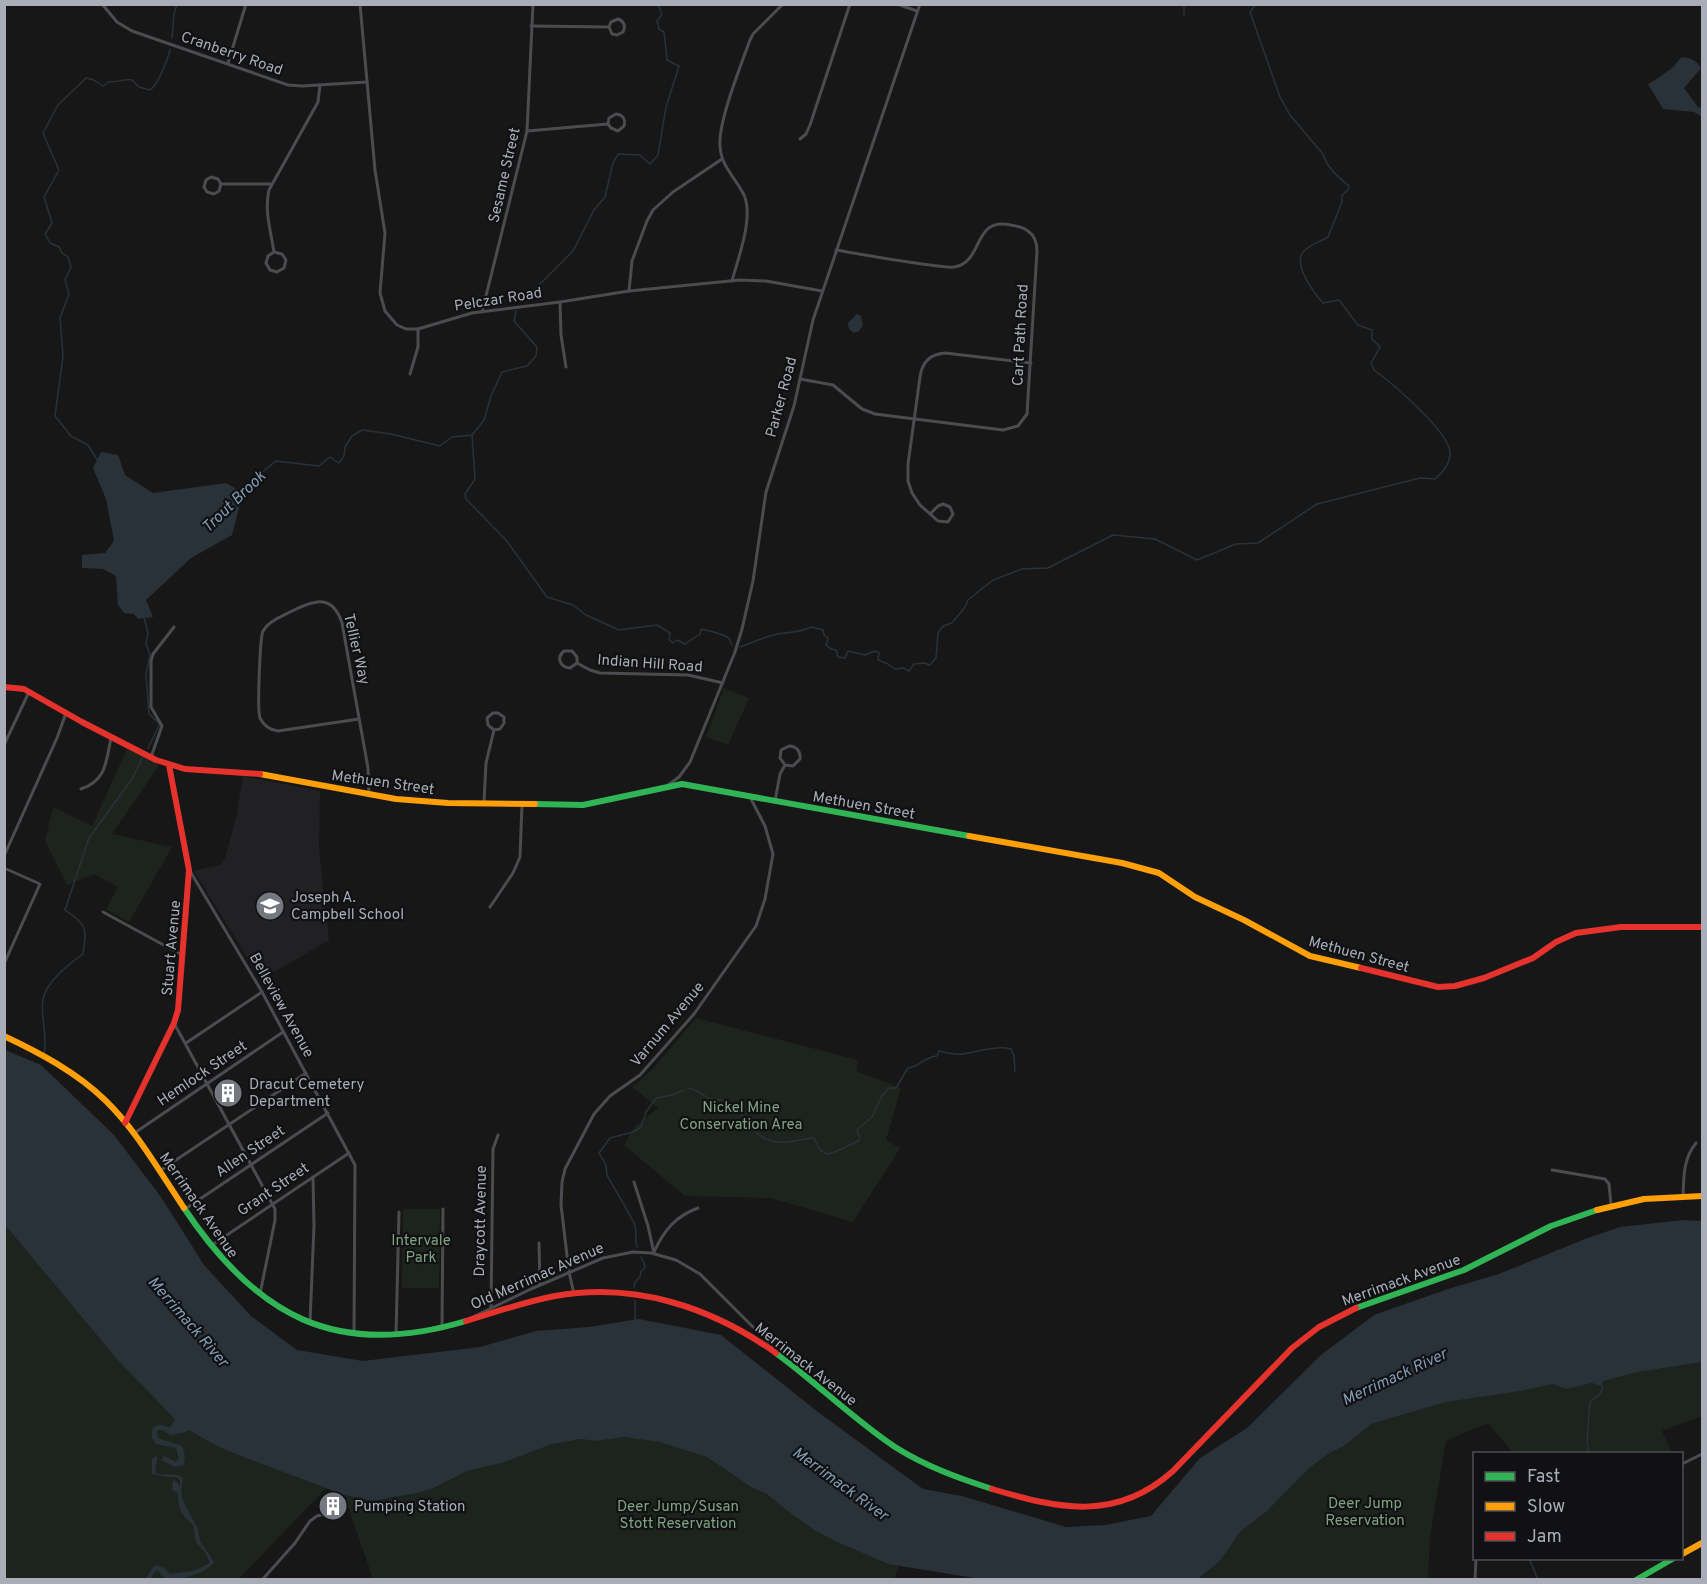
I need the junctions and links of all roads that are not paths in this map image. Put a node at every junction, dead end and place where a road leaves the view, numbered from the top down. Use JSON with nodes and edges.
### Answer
{"nodes":[{"id":1,"x":102,"y":4,"type":"edge"},
{"id":2,"x":246,"y":4,"type":"edge"},
{"id":3,"x":360,"y":4,"type":"edge"},
{"id":4,"x":533,"y":4,"type":"edge"},
{"id":5,"x":783,"y":4,"type":"edge"},
{"id":6,"x":850,"y":4,"type":"edge"},
{"id":7,"x":897,"y":4,"type":"edge"},
{"id":8,"x":920,"y":4,"type":"edge"},
{"id":9,"x":917,"y":11,"type":"junction"},
{"id":10,"x":531,"y":26,"type":"junction"},
{"id":11,"x":609,"y":27,"type":"junction"},
{"id":12,"x":228,"y":64,"type":"junction"},
{"id":13,"x":367,"y":82,"type":"junction"},
{"id":14,"x":320,"y":85,"type":"junction"},
{"id":15,"x":608,"y":123,"type":"junction"},
{"id":16,"x":527,"y":131,"type":"junction"},
{"id":17,"x":800,"y":139,"type":"dead end"},
{"id":18,"x":722,"y":159,"type":"junction"},
{"id":19,"x":221,"y":184,"type":"junction"},
{"id":20,"x":270,"y":184,"type":"junction"},
{"id":21,"x":836,"y":250,"type":"junction"},
{"id":22,"x":274,"y":252,"type":"junction"},
{"id":23,"x":732,"y":281,"type":"junction"},
{"id":24,"x":629,"y":291,"type":"junction"},
{"id":25,"x":822,"y":291,"type":"junction"},
{"id":26,"x":560,"y":302,"type":"junction"},
{"id":27,"x":482,"y":312,"type":"junction"},
{"id":28,"x":418,"y":329,"type":"junction"},
{"id":29,"x":1031,"y":363,"type":"junction"},
{"id":30,"x":566,"y":367,"type":"dead end"},
{"id":31,"x":410,"y":374,"type":"dead end"},
{"id":32,"x":800,"y":379,"type":"junction"},
{"id":33,"x":915,"y":419,"type":"junction"},
{"id":34,"x":930,"y":514,"type":"junction"},
{"id":35,"x":174,"y":627,"type":"dead end"},
{"id":36,"x":577,"y":663,"type":"junction"},
{"id":37,"x":723,"y":683,"type":"junction"},
{"id":38,"x":4,"y":687,"type":"edge"},
{"id":39,"x":29,"y":692,"type":"junction"},
{"id":40,"x":66,"y":713,"type":"junction"},
{"id":41,"x":359,"y":719,"type":"junction"},
{"id":42,"x":494,"y":730,"type":"junction"},
{"id":43,"x":111,"y":737,"type":"junction"},
{"id":44,"x":4,"y":745,"type":"edge"},
{"id":45,"x":151,"y":757,"type":"junction"},
{"id":46,"x":169,"y":765,"type":"junction"},
{"id":47,"x":785,"y":765,"type":"junction"},
{"id":48,"x":663,"y":787,"type":"junction"},
{"id":49,"x":81,"y":789,"type":"dead end"},
{"id":50,"x":369,"y":794,"type":"junction"},
{"id":51,"x":750,"y":797,"type":"junction"},
{"id":52,"x":775,"y":801,"type":"junction"},
{"id":53,"x":484,"y":802,"type":"junction"},
{"id":54,"x":522,"y":804,"type":"junction"},
{"id":55,"x":4,"y":856,"type":"edge"},
{"id":56,"x":4,"y":868,"type":"edge"},
{"id":57,"x":189,"y":870,"type":"junction"},
{"id":58,"x":490,"y":906,"type":"dead end"},
{"id":59,"x":104,"y":912,"type":"dead end"},
{"id":60,"x":1702,"y":927,"type":"edge"},
{"id":61,"x":182,"y":955,"type":"junction"},
{"id":62,"x":4,"y":964,"type":"edge"},
{"id":63,"x":262,"y":992,"type":"junction"},
{"id":64,"x":174,"y":1023,"type":"junction"},
{"id":65,"x":284,"y":1032,"type":"junction"},
{"id":66,"x":4,"y":1036,"type":"edge"},
{"id":67,"x":186,"y":1043,"type":"junction"},
{"id":68,"x":306,"y":1073,"type":"junction"},
{"id":69,"x":208,"y":1083,"type":"junction"},
{"id":70,"x":328,"y":1113,"type":"junction"},
{"id":71,"x":125,"y":1123,"type":"junction"},
{"id":72,"x":230,"y":1124,"type":"junction"},
{"id":73,"x":133,"y":1134,"type":"junction"},
{"id":74,"x":498,"y":1135,"type":"dead end"},
{"id":75,"x":1696,"y":1143,"type":"dead end"},
{"id":76,"x":349,"y":1153,"type":"junction"},
{"id":77,"x":252,"y":1164,"type":"junction"},
{"id":78,"x":1552,"y":1170,"type":"dead end"},
{"id":79,"x":159,"y":1171,"type":"junction"},
{"id":80,"x":313,"y":1177,"type":"junction"},
{"id":81,"x":634,"y":1182,"type":"dead end"},
{"id":82,"x":1683,"y":1196,"type":"junction"},
{"id":83,"x":1702,"y":1196,"type":"edge"},
{"id":84,"x":272,"y":1203,"type":"junction"},
{"id":85,"x":1611,"y":1205,"type":"junction"},
{"id":86,"x":698,"y":1208,"type":"dead end"},
{"id":87,"x":185,"y":1209,"type":"junction"},
{"id":88,"x":443,"y":1209,"type":"dead end"},
{"id":89,"x":399,"y":1212,"type":"dead end"},
{"id":90,"x":539,"y":1243,"type":"dead end"},
{"id":91,"x":210,"y":1246,"type":"junction"},
{"id":92,"x":654,"y":1253,"type":"junction"},
{"id":93,"x":568,"y":1272,"type":"junction"},
{"id":94,"x":540,"y":1285,"type":"junction"},
{"id":95,"x":574,"y":1294,"type":"junction"},
{"id":96,"x":259,"y":1295,"type":"junction"},
{"id":97,"x":491,"y":1307,"type":"junction"},
{"id":98,"x":468,"y":1319,"type":"junction"},
{"id":99,"x":310,"y":1322,"type":"junction"},
{"id":100,"x":442,"y":1327,"type":"junction"},
{"id":101,"x":354,"y":1333,"type":"junction"},
{"id":102,"x":396,"y":1335,"type":"junction"},
{"id":103,"x":789,"y":1363,"type":"junction"},
{"id":104,"x":1702,"y":1454,"type":"edge"},
{"id":105,"x":1683,"y":1464,"type":"edge"},
{"id":106,"x":341,"y":1507,"type":"dead end"},
{"id":107,"x":1702,"y":1543,"type":"edge"},
{"id":108,"x":1683,"y":1553,"type":"edge"},
{"id":109,"x":1476,"y":1560,"type":"edge"},
{"id":110,"x":1671,"y":1560,"type":"edge"},
{"id":111,"x":261,"y":1580,"type":"edge"},
{"id":112,"x":1475,"y":1580,"type":"edge"},
{"id":113,"x":1636,"y":1580,"type":"edge"}],
"edges":[{"from":1,"to":12,"type":"street","name":"Cranberry Road"},
{"from":2,"to":12,"type":"street"},
{"from":3,"to":13,"type":"street"},
{"from":4,"to":10,"type":"street","name":"Sesame Street"},
{"from":5,"to":18,"type":"street"},
{"from":6,"to":17,"type":"street"},
{"from":7,"to":9,"type":"street"},
{"from":8,"to":9,"type":"street","name":"Parker Road"},
{"from":9,"to":21,"type":"street","name":"Parker Road"},
{"from":10,"to":11,"type":"street"},
{"from":10,"to":16,"type":"street","name":"Sesame Street"},
{"from":11,"to":11,"type":"street"},
{"from":12,"to":14,"type":"street","name":"Cranberry Road"},
{"from":13,"to":14,"type":"street","name":"Cranberry Road"},
{"from":13,"to":28,"type":"street"},
{"from":14,"to":20,"type":"street"},
{"from":15,"to":15,"type":"street"},
{"from":15,"to":16,"type":"street"},
{"from":16,"to":27,"type":"street","name":"Sesame Street"},
{"from":18,"to":23,"type":"street"},
{"from":18,"to":24,"type":"street"},
{"from":19,"to":19,"type":"street"},
{"from":19,"to":20,"type":"street"},
{"from":20,"to":22,"type":"street"},
{"from":21,"to":25,"type":"street","name":"Parker Road"},
{"from":21,"to":29,"type":"street","name":"Cart Path Road"},
{"from":22,"to":22,"type":"street"},
{"from":23,"to":24,"type":"street","name":"Pelczar Road"},
{"from":23,"to":25,"type":"street","name":"Pelczar Road"},
{"from":24,"to":26,"type":"street","name":"Pelczar Road"},
{"from":25,"to":32,"type":"street","name":"Parker Road"},
{"from":26,"to":27,"type":"street","name":"Pelczar Road"},
{"from":26,"to":30,"type":"street"},
{"from":27,"to":28,"type":"street","name":"Pelczar Road"},
{"from":28,"to":31,"type":"street"},
{"from":29,"to":33,"type":"street"},
{"from":29,"to":33,"type":"street","name":"Cart Path Road"},
{"from":32,"to":33,"type":"street","name":"Cart Path Road"},
{"from":32,"to":37,"type":"street","name":"Parker Road"},
{"from":33,"to":34,"type":"street"},
{"from":34,"to":34,"type":"street"},
{"from":35,"to":45,"type":"street"},
{"from":36,"to":36,"type":"street","name":"Indian Hill Road"},
{"from":36,"to":37,"type":"street","name":"Indian Hill Road"},
{"from":37,"to":48,"type":"street","name":"Parker Road"},
{"from":38,"to":39,"type":"street","name":"Methuen Street"},
{"from":39,"to":40,"type":"street","name":"Methuen Street"},
{"from":39,"to":44,"type":"street"},
{"from":40,"to":43,"type":"street","name":"Methuen Street"},
{"from":40,"to":55,"type":"street"},
{"from":41,"to":41,"type":"street","name":"Tellier Way"},
{"from":41,"to":50,"type":"street","name":"Tellier Way"},
{"from":42,"to":42,"type":"street"},
{"from":42,"to":53,"type":"street"},
{"from":43,"to":45,"type":"street","name":"Methuen Street"},
{"from":43,"to":49,"type":"street"},
{"from":45,"to":46,"type":"street","name":"Methuen Street"},
{"from":46,"to":50,"type":"street","name":"Methuen Street"},
{"from":46,"to":57,"type":"street","name":"Stuart Avenue"},
{"from":47,"to":47,"type":"street"},
{"from":47,"to":52,"type":"street"},
{"from":48,"to":51,"type":"street","name":"Methuen Street"},
{"from":48,"to":54,"type":"street","name":"Methuen Street"},
{"from":50,"to":53,"type":"street","name":"Methuen Street"},
{"from":51,"to":52,"type":"street","name":"Methuen Street"},
{"from":51,"to":93,"type":"street","name":"Varnum Avenue"},
{"from":52,"to":60,"type":"street","name":"Methuen Street"},
{"from":53,"to":54,"type":"street","name":"Methuen Street"},
{"from":54,"to":58,"type":"street"},
{"from":56,"to":62,"type":"street"},
{"from":57,"to":61,"type":"street","name":"Stuart Avenue"},
{"from":57,"to":63,"type":"street","name":"Belleview Avenue"},
{"from":59,"to":61,"type":"street"},
{"from":61,"to":64,"type":"street","name":"Stuart Avenue"},
{"from":63,"to":65,"type":"street","name":"Belleview Avenue"},
{"from":63,"to":67,"type":"street"},
{"from":64,"to":67,"type":"street"},
{"from":64,"to":71,"type":"street","name":"Stuart Avenue"},
{"from":65,"to":68,"type":"street","name":"Belleview Avenue"},
{"from":65,"to":69,"type":"street","name":"Hemlock Street"},
{"from":66,"to":71,"type":"street","name":"Merrimack Avenue"},
{"from":67,"to":69,"type":"street"},
{"from":68,"to":70,"type":"street","name":"Belleview Avenue"},
{"from":68,"to":72,"type":"street"},
{"from":69,"to":72,"type":"street"},
{"from":69,"to":73,"type":"street","name":"Hemlock Street"},
{"from":70,"to":76,"type":"street","name":"Belleview Avenue"},
{"from":70,"to":77,"type":"street","name":"Allen Street"},
{"from":71,"to":73,"type":"street","name":"Merrimack Avenue"},
{"from":72,"to":77,"type":"street"},
{"from":72,"to":79,"type":"street"},
{"from":73,"to":79,"type":"street","name":"Merrimack Avenue"},
{"from":74,"to":97,"type":"street","name":"Draycott Avenue"},
{"from":75,"to":82,"type":"street"},
{"from":76,"to":80,"type":"street","name":"Grant Street"},
{"from":76,"to":101,"type":"street","name":"Belleview Avenue"},
{"from":77,"to":84,"type":"street"},
{"from":77,"to":87,"type":"street","name":"Allen Street"},
{"from":78,"to":85,"type":"street"},
{"from":79,"to":87,"type":"street","name":"Merrimack Avenue"},
{"from":80,"to":84,"type":"street","name":"Grant Street"},
{"from":80,"to":99,"type":"street"},
{"from":81,"to":92,"type":"street"},
{"from":82,"to":83,"type":"street","name":"Merrimack Avenue"},
{"from":82,"to":85,"type":"street","name":"Merrimack Avenue"},
{"from":84,"to":91,"type":"street","name":"Grant Street"},
{"from":84,"to":96,"type":"street"},
{"from":85,"to":103,"type":"street","name":"Merrimack Avenue"},
{"from":86,"to":92,"type":"street"},
{"from":87,"to":91,"type":"street","name":"Merrimack Avenue"},
{"from":88,"to":100,"type":"street"},
{"from":89,"to":102,"type":"street"},
{"from":90,"to":94,"type":"street"},
{"from":91,"to":96,"type":"street","name":"Merrimack Avenue"},
{"from":92,"to":93,"type":"street","name":"Old Merrimac Avenue"},
{"from":92,"to":103,"type":"street","name":"Old Merrimac Avenue"},
{"from":93,"to":94,"type":"street","name":"Old Merrimac Avenue"},
{"from":93,"to":95,"type":"street","name":"Varnum Avenue"},
{"from":94,"to":97,"type":"street","name":"Old Merrimac Avenue"},
{"from":95,"to":98,"type":"street","name":"Merrimack Avenue"},
{"from":95,"to":103,"type":"street","name":"Merrimack Avenue"},
{"from":96,"to":99,"type":"street","name":"Merrimack Avenue"},
{"from":97,"to":98,"type":"street","name":"Old Merrimac Avenue"},
{"from":98,"to":100,"type":"street","name":"Merrimack Avenue"},
{"from":99,"to":101,"type":"street","name":"Merrimack Avenue"},
{"from":100,"to":102,"type":"street","name":"Merrimack Avenue"},
{"from":101,"to":102,"type":"street","name":"Merrimack Avenue"},
{"from":104,"to":105,"type":"street"},
{"from":106,"to":111,"type":"street"},
{"from":107,"to":108,"type":"street"},
{"from":109,"to":112,"type":"street"},
{"from":110,"to":113,"type":"street"}]}
